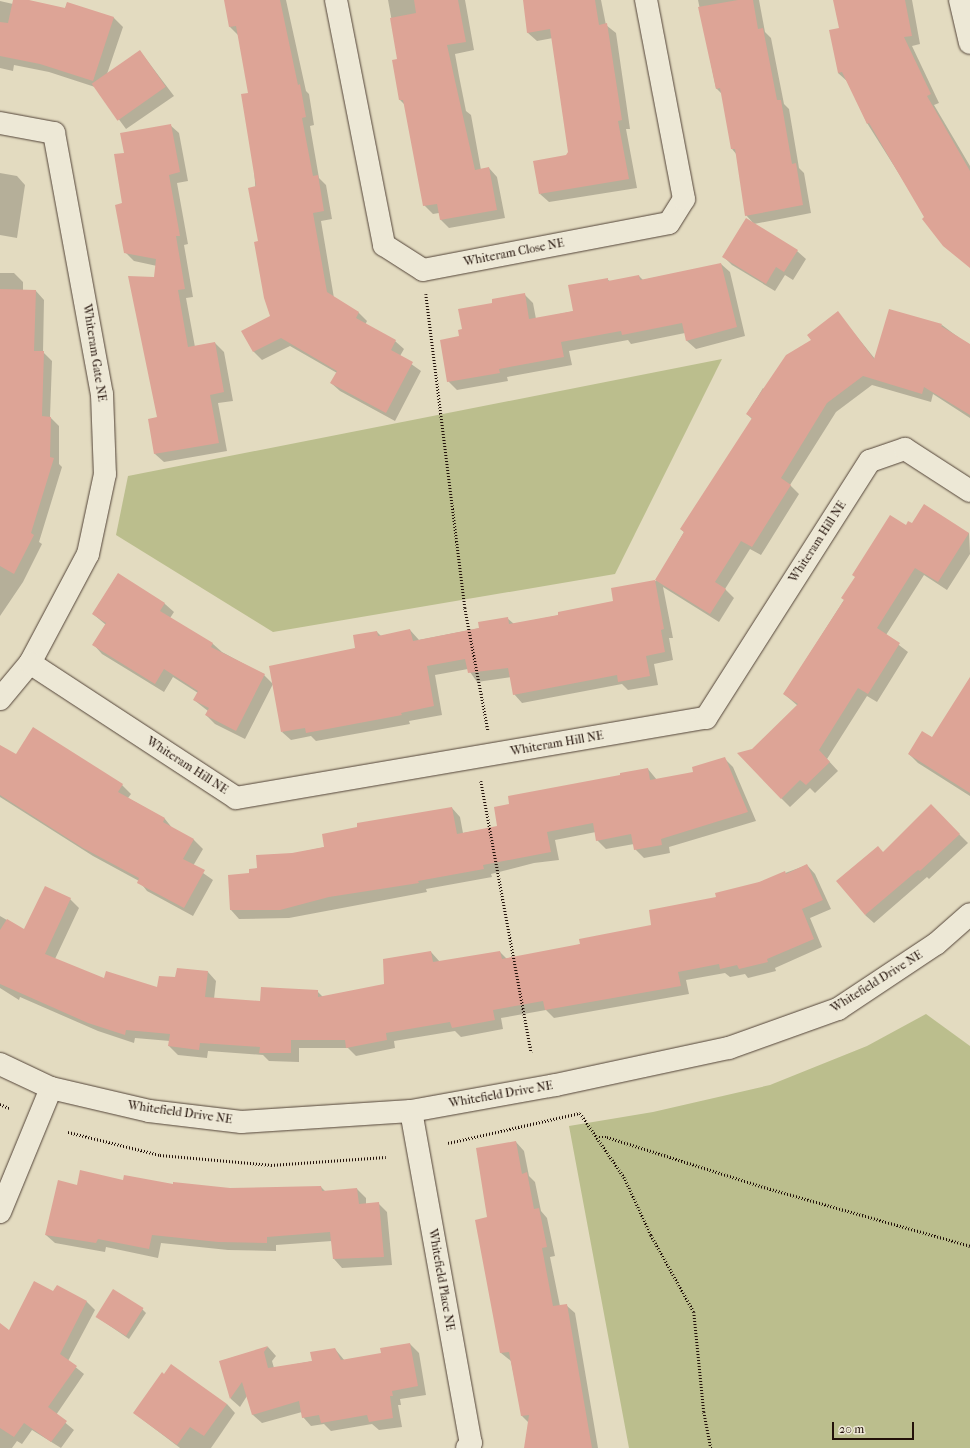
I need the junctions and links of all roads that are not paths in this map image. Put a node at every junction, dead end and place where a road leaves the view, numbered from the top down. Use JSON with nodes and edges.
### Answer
{"nodes":[{"id":1,"x":336,"y":0,"type":"edge"},
{"id":2,"x":646,"y":0,"type":"edge"},
{"id":3,"x":960,"y":0,"type":"edge"},
{"id":4,"x":970,"y":43,"type":"edge"},
{"id":5,"x":0,"y":122,"type":"edge"},
{"id":6,"x":970,"y":491,"type":"edge"},
{"id":7,"x":30,"y":663,"type":"junction"},
{"id":8,"x":0,"y":699,"type":"edge"},
{"id":9,"x":970,"y":914,"type":"edge"},
{"id":10,"x":0,"y":1064,"type":"edge"},
{"id":11,"x":51,"y":1088,"type":"junction"},
{"id":12,"x":411,"y":1111,"type":"junction"},
{"id":13,"x":0,"y":1212,"type":"edge"},
{"id":14,"x":467,"y":1448,"type":"edge"}],
"edges":[{"from":1,"to":2,"type":"street","name":"Whiteram Close NE"},
{"from":3,"to":4,"type":"street"},
{"from":5,"to":7,"type":"street","name":"Whiteram Gate NE"},
{"from":6,"to":7,"type":"street","name":"Whiteram Hill NE"},
{"from":7,"to":8,"type":"street","name":"Whiteram Gate NE"},
{"from":9,"to":12,"type":"street","name":"Whitefield Drive NE"},
{"from":10,"to":11,"type":"street","name":"Whitefield Drive NE"},
{"from":11,"to":12,"type":"street","name":"Whitefield Drive NE"},
{"from":11,"to":13,"type":"street"},
{"from":12,"to":14,"type":"street","name":"Whitefield Place NE"}]}
